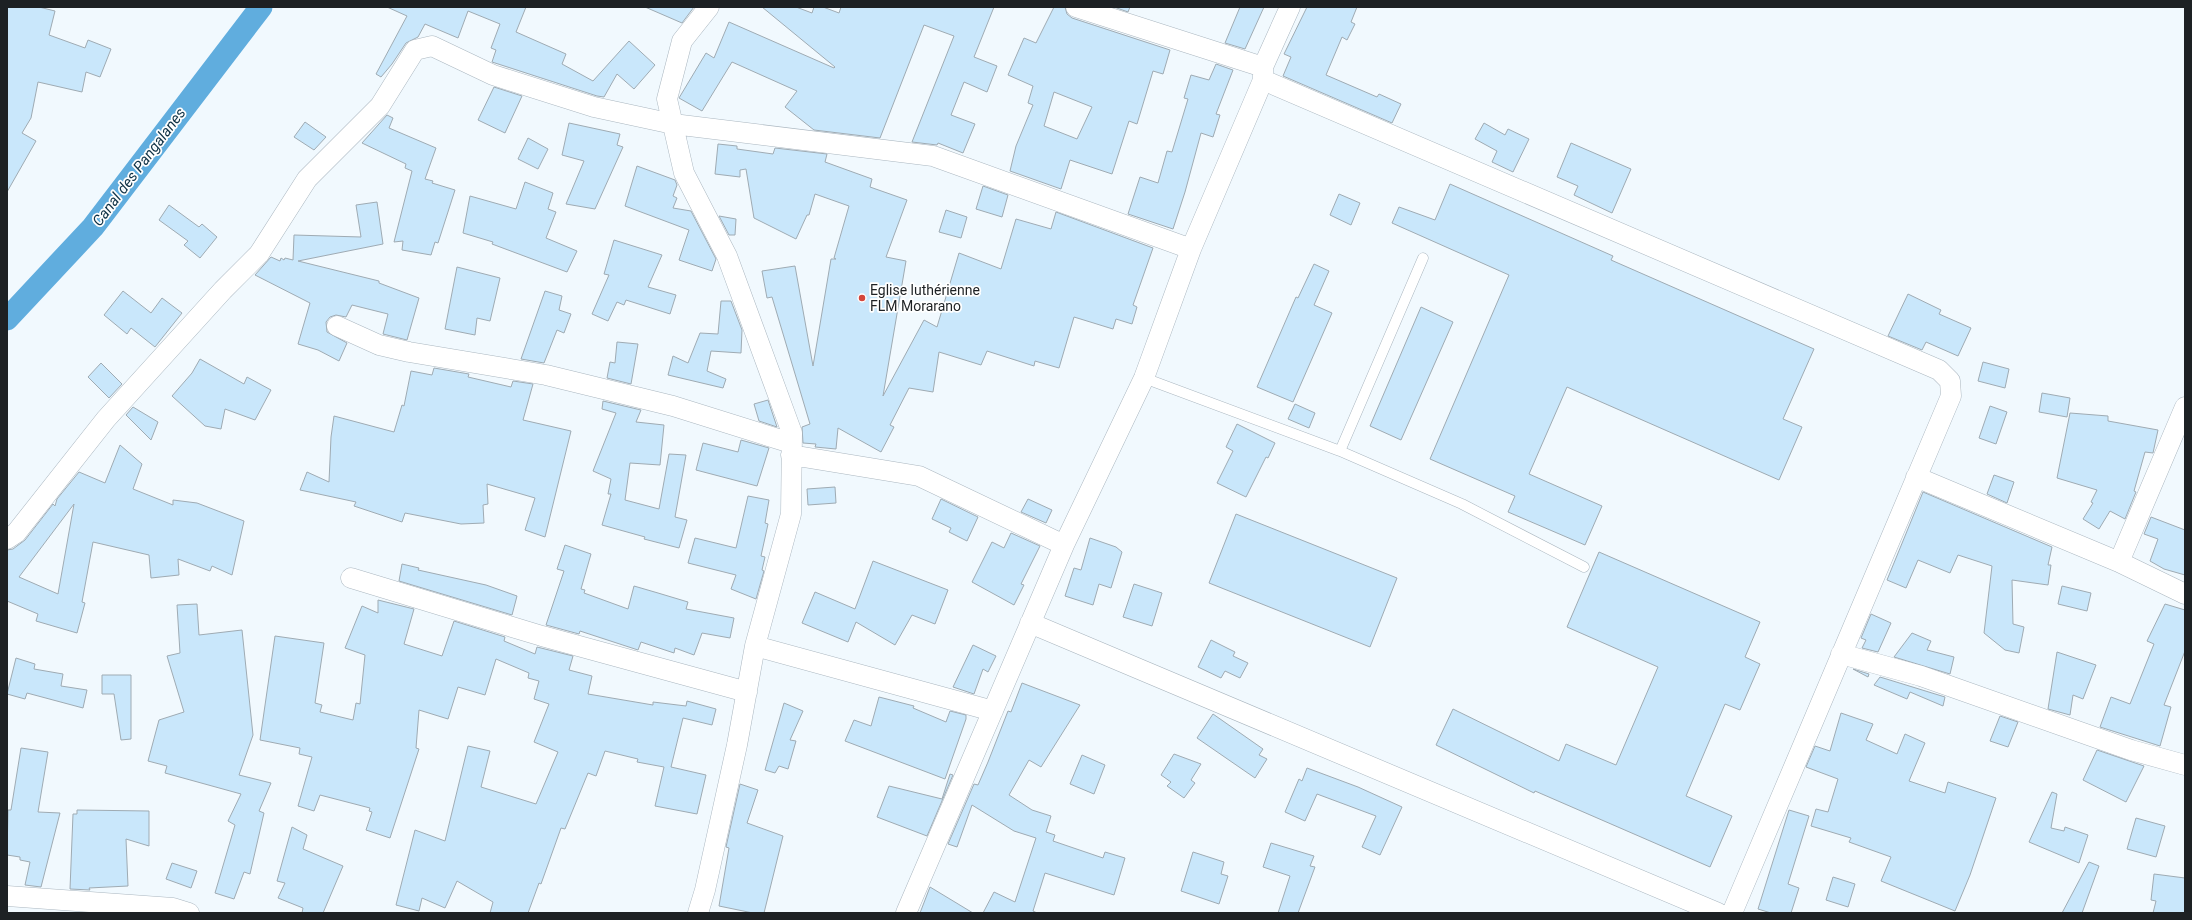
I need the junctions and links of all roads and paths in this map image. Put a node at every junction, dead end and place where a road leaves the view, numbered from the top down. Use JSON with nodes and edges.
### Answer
{"nodes":[{"id":1,"x":709,"y":7,"type":"edge"},
{"id":2,"x":1076,"y":7,"type":"edge"},
{"id":3,"x":1290,"y":7,"type":"edge"},
{"id":4,"x":1263,"y":74,"type":"junction"},
{"id":5,"x":673,"y":124,"type":"junction"},
{"id":6,"x":1190,"y":249,"type":"junction"},
{"id":7,"x":1423,"y":258,"type":"dead end"},
{"id":8,"x":336,"y":326,"type":"dead end"},
{"id":9,"x":1144,"y":378,"type":"junction"},
{"id":10,"x":2185,"y":407,"type":"edge"},
{"id":11,"x":791,"y":449,"type":"junction"},
{"id":12,"x":1340,"y":451,"type":"junction"},
{"id":13,"x":1916,"y":477,"type":"junction"},
{"id":14,"x":7,"y":539,"type":"edge"},
{"id":15,"x":1064,"y":545,"type":"junction"},
{"id":16,"x":2119,"y":562,"type":"junction"},
{"id":17,"x":1584,"y":567,"type":"dead end"},
{"id":18,"x":351,"y":578,"type":"dead end"},
{"id":19,"x":2185,"y":594,"type":"edge"},
{"id":20,"x":1030,"y":623,"type":"junction"},
{"id":21,"x":755,"y":646,"type":"junction"},
{"id":22,"x":1841,"y":654,"type":"junction"},
{"id":23,"x":747,"y":692,"type":"junction"},
{"id":24,"x":993,"y":711,"type":"junction"},
{"id":25,"x":2185,"y":765,"type":"edge"},
{"id":26,"x":7,"y":896,"type":"edge"},
{"id":27,"x":189,"y":913,"type":"edge"},
{"id":28,"x":698,"y":913,"type":"edge"},
{"id":29,"x":906,"y":913,"type":"edge"},
{"id":30,"x":1718,"y":913,"type":"edge"},
{"id":31,"x":1732,"y":913,"type":"edge"}],
"edges":[{"from":1,"to":5,"type":"street"},
{"from":2,"to":4,"type":"street"},
{"from":3,"to":4,"type":"street"},
{"from":4,"to":6,"type":"street"},
{"from":4,"to":13,"type":"street"},
{"from":5,"to":6,"type":"street"},
{"from":5,"to":11,"type":"street"},
{"from":5,"to":14,"type":"street"},
{"from":6,"to":9,"type":"street"},
{"from":7,"to":12,"type":"lane"},
{"from":8,"to":11,"type":"street"},
{"from":9,"to":12,"type":"lane"},
{"from":9,"to":15,"type":"street"},
{"from":10,"to":16,"type":"street"},
{"from":11,"to":15,"type":"street"},
{"from":11,"to":21,"type":"street"},
{"from":12,"to":17,"type":"lane"},
{"from":13,"to":16,"type":"street"},
{"from":13,"to":22,"type":"street"},
{"from":15,"to":20,"type":"street"},
{"from":16,"to":19,"type":"street"},
{"from":18,"to":23,"type":"street"},
{"from":20,"to":24,"type":"street"},
{"from":20,"to":30,"type":"street"},
{"from":21,"to":23,"type":"street"},
{"from":21,"to":24,"type":"street"},
{"from":22,"to":25,"type":"street"},
{"from":22,"to":31,"type":"street"},
{"from":23,"to":28,"type":"street"},
{"from":24,"to":29,"type":"street"},
{"from":26,"to":27,"type":"street"}]}
